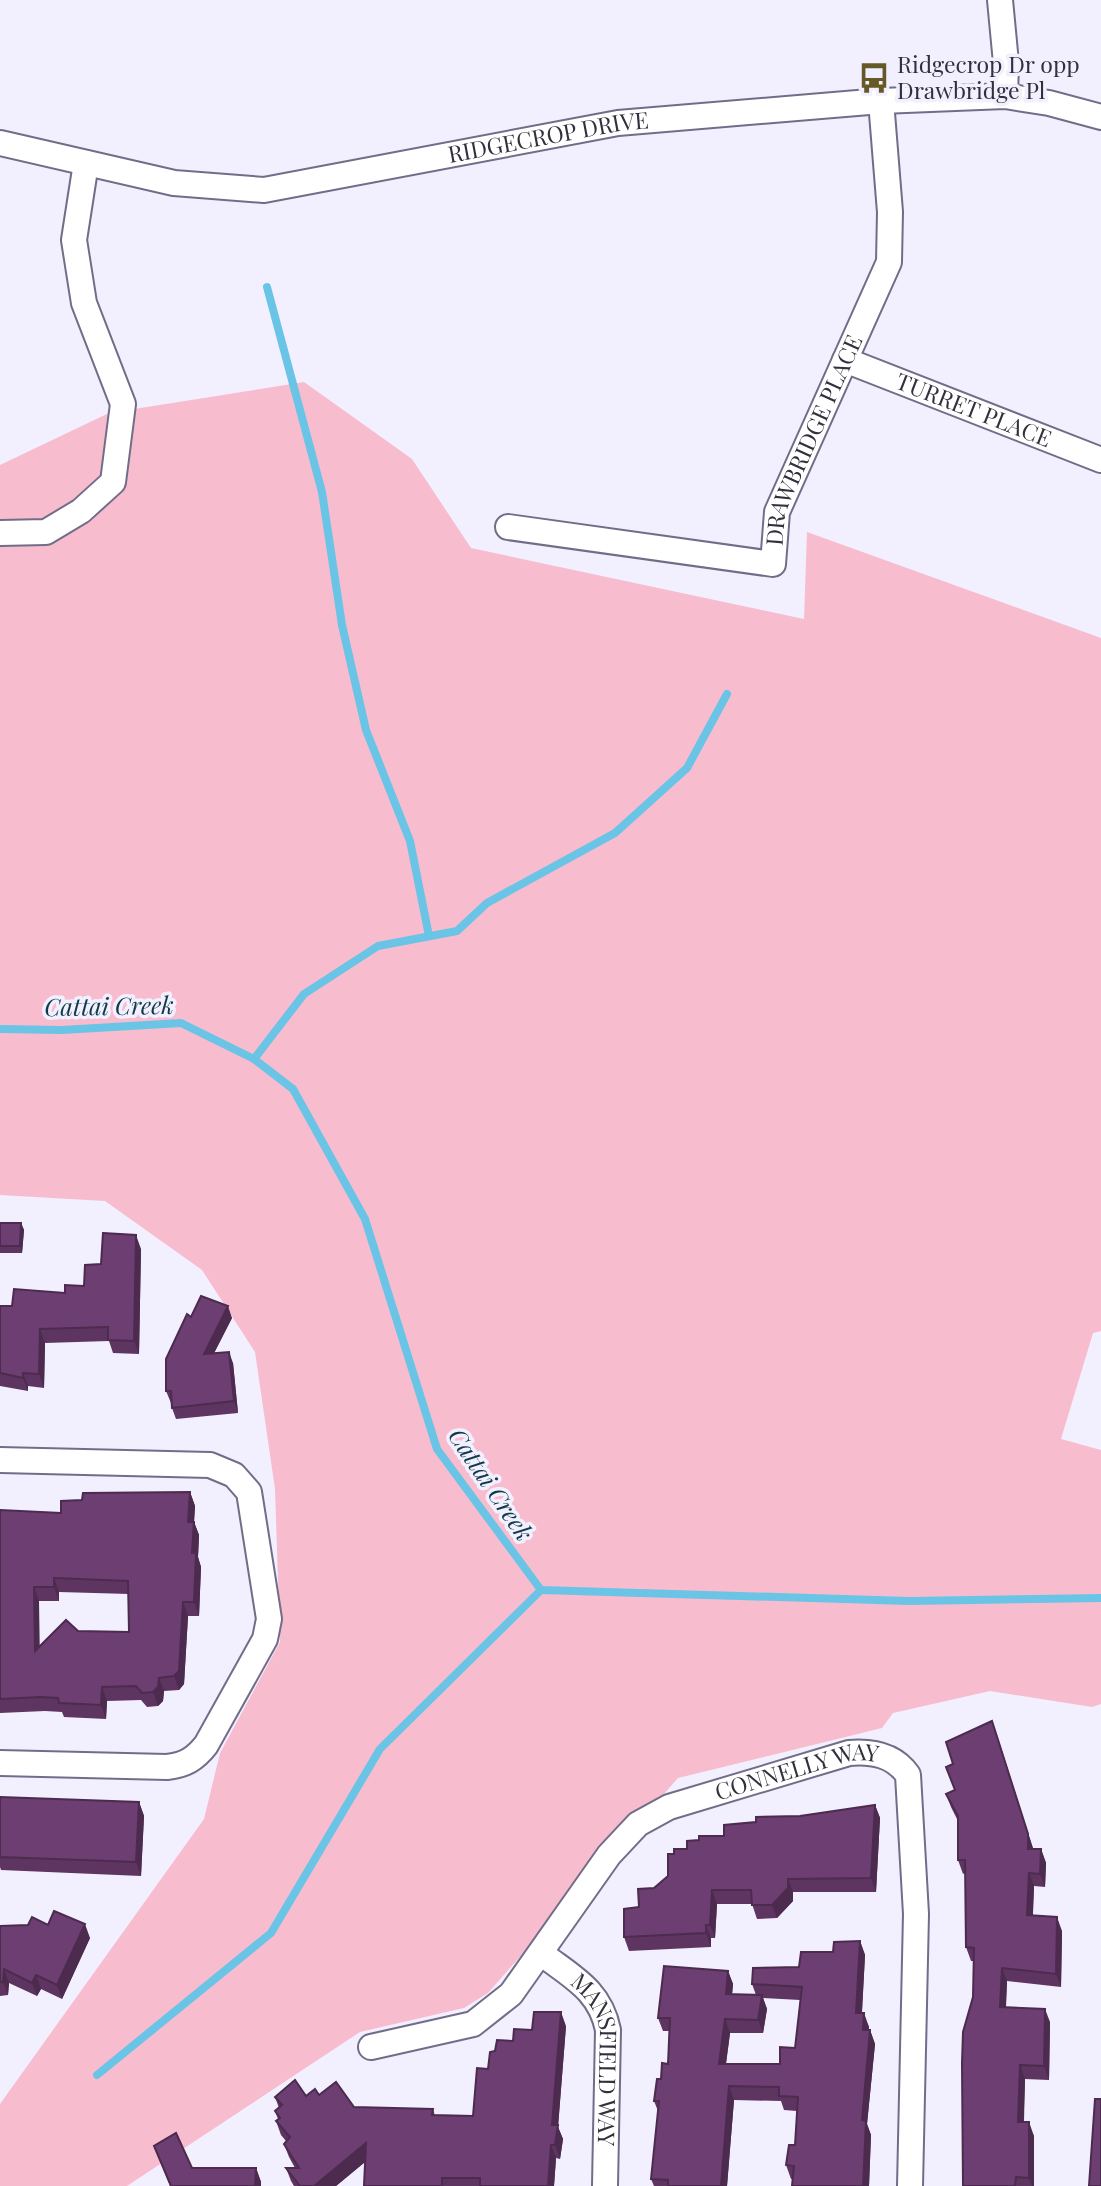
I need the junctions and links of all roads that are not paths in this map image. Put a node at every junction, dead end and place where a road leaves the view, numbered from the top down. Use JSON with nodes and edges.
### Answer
{"nodes":[{"id":1,"x":1000,"y":0,"type":"edge"},
{"id":2,"x":1005,"y":96,"type":"junction"},
{"id":3,"x":881,"y":101,"type":"junction"},
{"id":4,"x":1101,"y":117,"type":"edge"},
{"id":5,"x":0,"y":143,"type":"edge"},
{"id":6,"x":86,"y":163,"type":"junction"},
{"id":7,"x":845,"y":360,"type":"junction"},
{"id":8,"x":1101,"y":460,"type":"edge"},
{"id":9,"x":508,"y":527,"type":"dead end"},
{"id":10,"x":0,"y":533,"type":"edge"},
{"id":11,"x":0,"y":1460,"type":"edge"},
{"id":12,"x":0,"y":1763,"type":"edge"},
{"id":13,"x":541,"y":1954,"type":"junction"},
{"id":14,"x":371,"y":2047,"type":"dead end"},
{"id":15,"x":605,"y":2186,"type":"edge"},
{"id":16,"x":910,"y":2186,"type":"edge"}],
"edges":[{"from":1,"to":2,"type":"street"},
{"from":2,"to":3,"type":"street","name":"RIDGECROP DRIVE"},
{"from":2,"to":4,"type":"street","name":"RIDGECROP DRIVE"},
{"from":3,"to":6,"type":"street","name":"RIDGECROP DRIVE"},
{"from":3,"to":7,"type":"street","name":"DRAWBRIDGE PLACE"},
{"from":5,"to":6,"type":"street","name":"RIDGECROP DRIVE"},
{"from":6,"to":10,"type":"street"},
{"from":7,"to":8,"type":"street","name":"TURRET PLACE"},
{"from":7,"to":9,"type":"street","name":"DRAWBRIDGE PLACE"},
{"from":11,"to":12,"type":"street"},
{"from":13,"to":14,"type":"street","name":"CONNELLY WAY"},
{"from":13,"to":15,"type":"street","name":"MANSFIELD WAY"},
{"from":13,"to":16,"type":"street","name":"CONNELLY WAY"}]}
